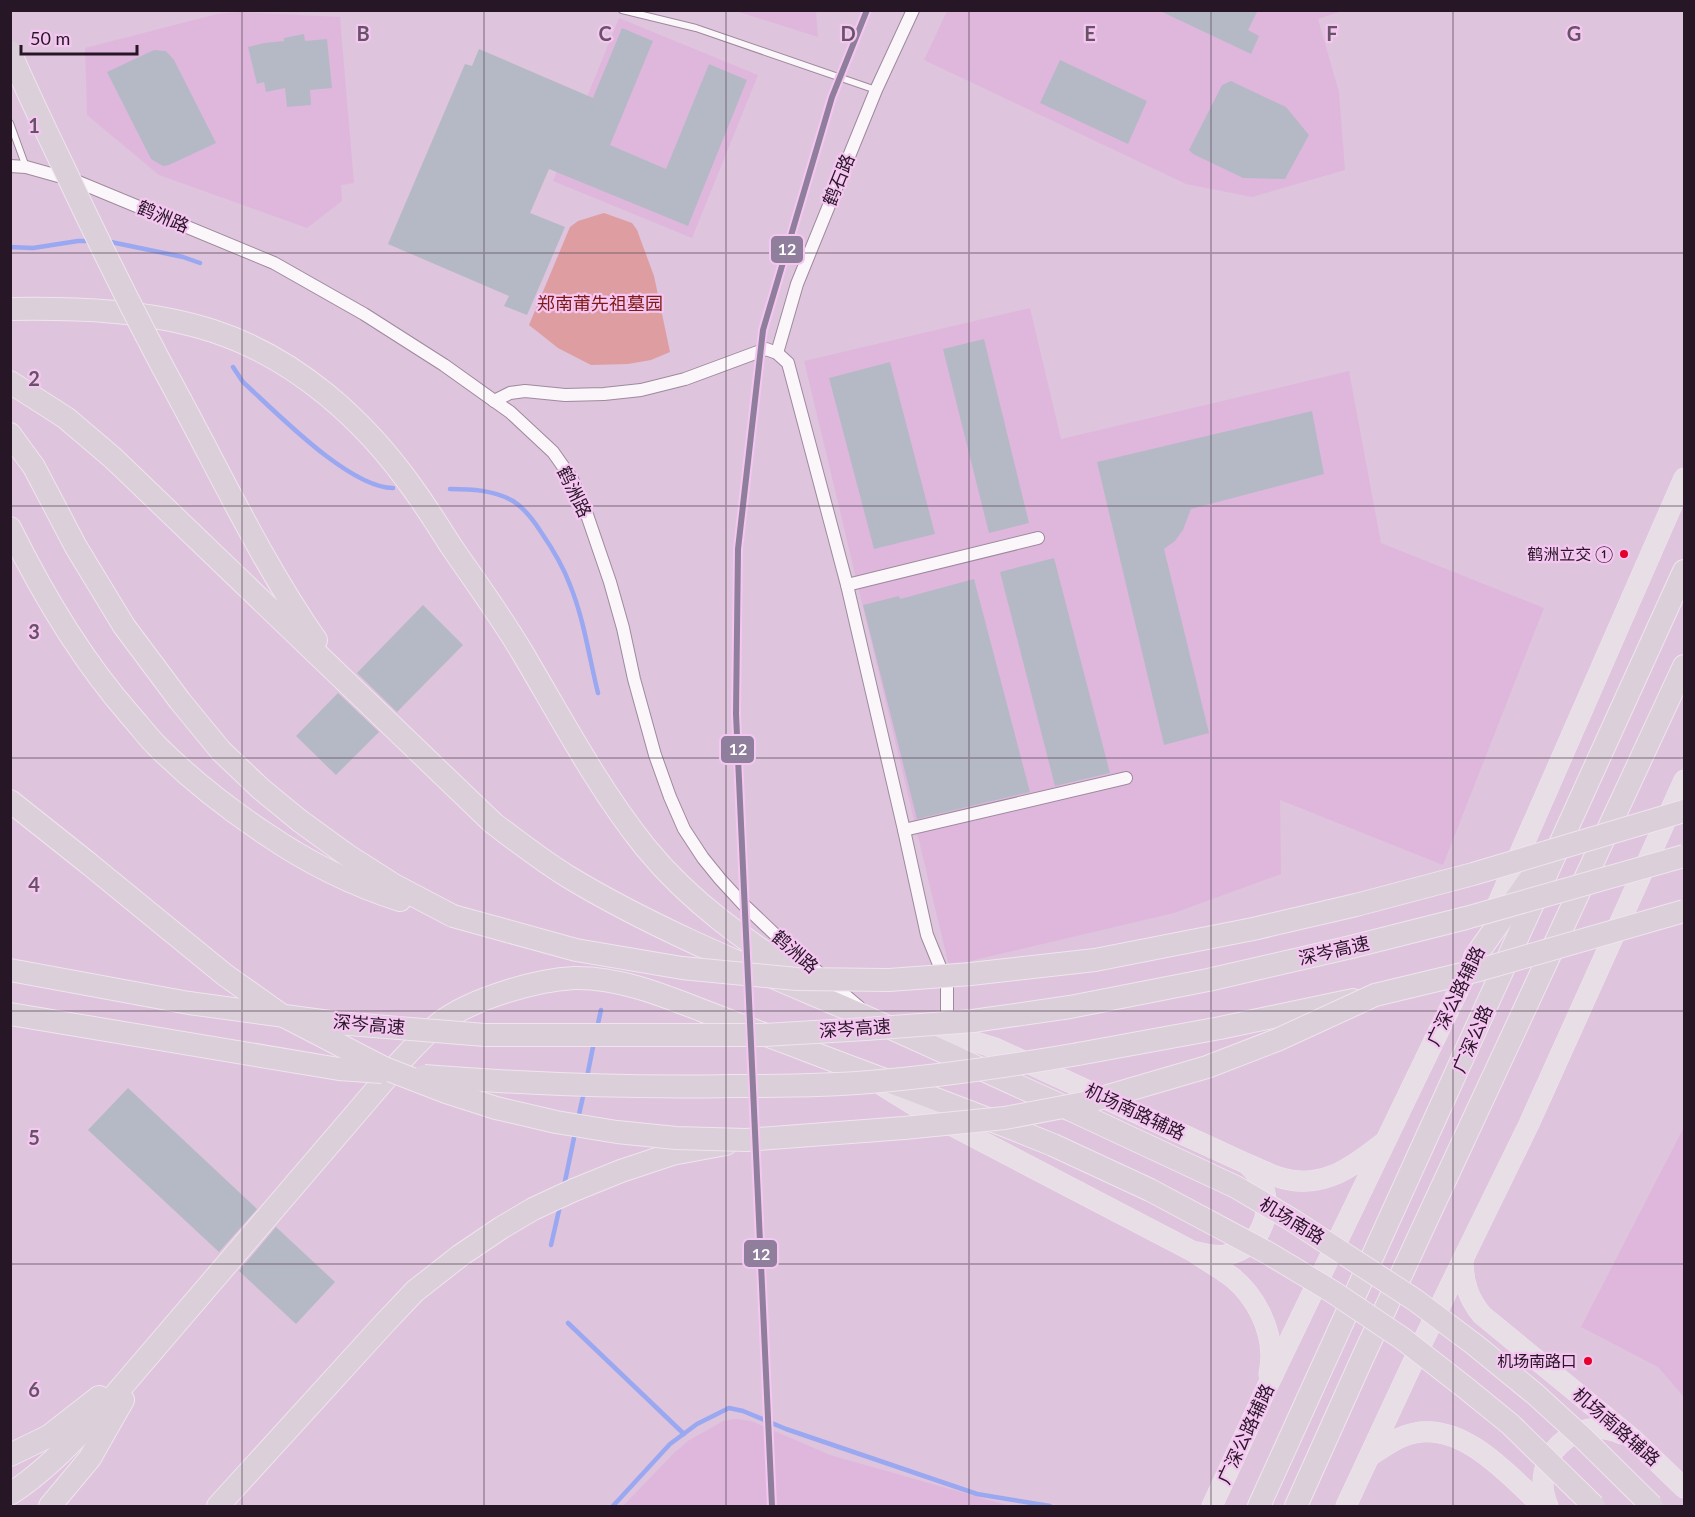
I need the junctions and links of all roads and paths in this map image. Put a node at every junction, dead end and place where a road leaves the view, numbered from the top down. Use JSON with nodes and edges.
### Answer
{"nodes":[{"id":1,"x":622,"y":10,"type":"edge"},
{"id":2,"x":913,"y":10,"type":"edge"},
{"id":3,"x":10,"y":52,"type":"edge"},
{"id":4,"x":876,"y":90,"type":"junction"},
{"id":5,"x":10,"y":123,"type":"edge"},
{"id":6,"x":10,"y":166,"type":"edge"},
{"id":7,"x":26,"y":167,"type":"junction"},
{"id":8,"x":10,"y":309,"type":"edge"},
{"id":9,"x":777,"y":353,"type":"junction"},
{"id":10,"x":10,"y":382,"type":"edge"},
{"id":11,"x":494,"y":401,"type":"junction"},
{"id":12,"x":10,"y":434,"type":"edge"},
{"id":13,"x":1684,"y":478,"type":"edge"},
{"id":14,"x":10,"y":528,"type":"edge"},
{"id":15,"x":1038,"y":537,"type":"dead end"},
{"id":16,"x":1684,"y":571,"type":"edge"},
{"id":17,"x":846,"y":585,"type":"junction"},
{"id":18,"x":1684,"y":666,"type":"edge"},
{"id":19,"x":344,"y":681,"type":"junction"},
{"id":20,"x":1126,"y":778,"type":"dead end"},
{"id":21,"x":1684,"y":780,"type":"edge"},
{"id":22,"x":10,"y":801,"type":"edge"},
{"id":23,"x":1684,"y":811,"type":"edge"},
{"id":24,"x":1573,"y":820,"type":"junction"},
{"id":25,"x":904,"y":830,"type":"junction"},
{"id":26,"x":1684,"y":856,"type":"edge"},
{"id":27,"x":1684,"y":911,"type":"edge"},
{"id":28,"x":453,"y":916,"type":"junction"},
{"id":29,"x":1475,"y":957,"type":"junction"},
{"id":30,"x":10,"y":969,"type":"edge"},
{"id":31,"x":1375,"y":995,"type":"junction"},
{"id":32,"x":10,"y":1014,"type":"edge"},
{"id":33,"x":876,"y":1022,"type":"junction"},
{"id":34,"x":947,"y":1033,"type":"junction"},
{"id":35,"x":860,"y":1071,"type":"junction"},
{"id":36,"x":746,"y":1140,"type":"junction"},
{"id":37,"x":1385,"y":1142,"type":"junction"},
{"id":38,"x":1245,"y":1163,"type":"junction"},
{"id":39,"x":1194,"y":1252,"type":"junction"},
{"id":40,"x":1463,"y":1258,"type":"junction"},
{"id":41,"x":151,"y":1352,"type":"junction"},
{"id":42,"x":1267,"y":1388,"type":"junction"},
{"id":43,"x":1633,"y":1439,"type":"junction"},
{"id":44,"x":10,"y":1455,"type":"edge"},
{"id":45,"x":1370,"y":1456,"type":"junction"},
{"id":46,"x":1684,"y":1488,"type":"edge"},
{"id":47,"x":10,"y":1494,"type":"edge"},
{"id":48,"x":50,"y":1506,"type":"edge"},
{"id":49,"x":218,"y":1506,"type":"edge"},
{"id":50,"x":1212,"y":1506,"type":"edge"},
{"id":51,"x":1259,"y":1506,"type":"edge"},
{"id":52,"x":1296,"y":1506,"type":"edge"},
{"id":53,"x":1346,"y":1506,"type":"edge"},
{"id":54,"x":1542,"y":1506,"type":"edge"},
{"id":55,"x":1548,"y":1506,"type":"edge"},
{"id":56,"x":1594,"y":1506,"type":"edge"},
{"id":57,"x":1652,"y":1506,"type":"edge"}],
"edges":[{"from":1,"to":4,"type":"lane"},
{"from":2,"to":4,"type":"street","name":"鹤石路"},
{"from":3,"to":19,"type":"highway","bridge":true},
{"from":4,"to":9,"type":"street","name":"鹤石路"},
{"from":5,"to":7,"type":"lane"},
{"from":6,"to":7,"type":"street","name":"鹤洲路"},
{"from":7,"to":11,"type":"street","name":"鹤洲路"},
{"from":8,"to":33,"type":"highway"},
{"from":9,"to":11,"type":"street"},
{"from":9,"to":17,"type":"street"},
{"from":10,"to":19,"type":"highway"},
{"from":11,"to":33,"type":"street","name":"鹤洲路"},
{"from":12,"to":28,"type":"highway"},
{"from":13,"to":29,"type":"main road","name":"广深公路辅路"},
{"from":14,"to":28,"type":"highway"},
{"from":15,"to":17,"type":"street"},
{"from":16,"to":24,"type":"highway","name":"广深公路"},
{"from":17,"to":25,"type":"street"},
{"from":18,"to":52,"type":"highway","name":"广深公路"},
{"from":19,"to":33,"type":"highway"},
{"from":20,"to":25,"type":"street"},
{"from":21,"to":40,"type":"main road"},
{"from":22,"to":36,"type":"highway","bridge":true},
{"from":23,"to":28,"type":"highway","bridge":true},
{"from":24,"to":29,"type":"highway"},
{"from":24,"to":51,"type":"highway","name":"广深公路"},
{"from":25,"to":34,"type":"street"},
{"from":26,"to":30,"type":"highway","name":"深岑高速","bridge":true},
{"from":27,"to":31,"type":"highway","bridge":true},
{"from":29,"to":37,"type":"main road","name":"广深公路辅路"},
{"from":31,"to":32,"type":"highway","bridge":true},
{"from":31,"to":36,"type":"highway","bridge":true},
{"from":33,"to":34,"type":"main road","name":"机场南路辅路"},
{"from":33,"to":57,"type":"highway","name":"机场南路","bridge":true},
{"from":34,"to":38,"type":"main road","name":"机场南路辅路"},
{"from":35,"to":39,"type":"main road"},
{"from":35,"to":41,"type":"highway"},
{"from":35,"to":56,"type":"highway","bridge":true},
{"from":36,"to":49,"type":"highway","bridge":true},
{"from":37,"to":38,"type":"main road","name":"机场南路辅路"},
{"from":37,"to":42,"type":"main road","name":"广深公路辅路"},
{"from":38,"to":39,"type":"main road"},
{"from":39,"to":42,"type":"main road"},
{"from":40,"to":43,"type":"main road","name":"机场南路辅路"},
{"from":40,"to":45,"type":"main road"},
{"from":41,"to":44,"type":"highway"},
{"from":41,"to":47,"type":"highway"},
{"from":41,"to":48,"type":"highway"},
{"from":42,"to":50,"type":"main road","name":"广深公路辅路"},
{"from":43,"to":46,"type":"main road","name":"机场南路辅路"},
{"from":43,"to":55,"type":"main road"},
{"from":45,"to":53,"type":"main road"},
{"from":45,"to":54,"type":"main road"}]}
